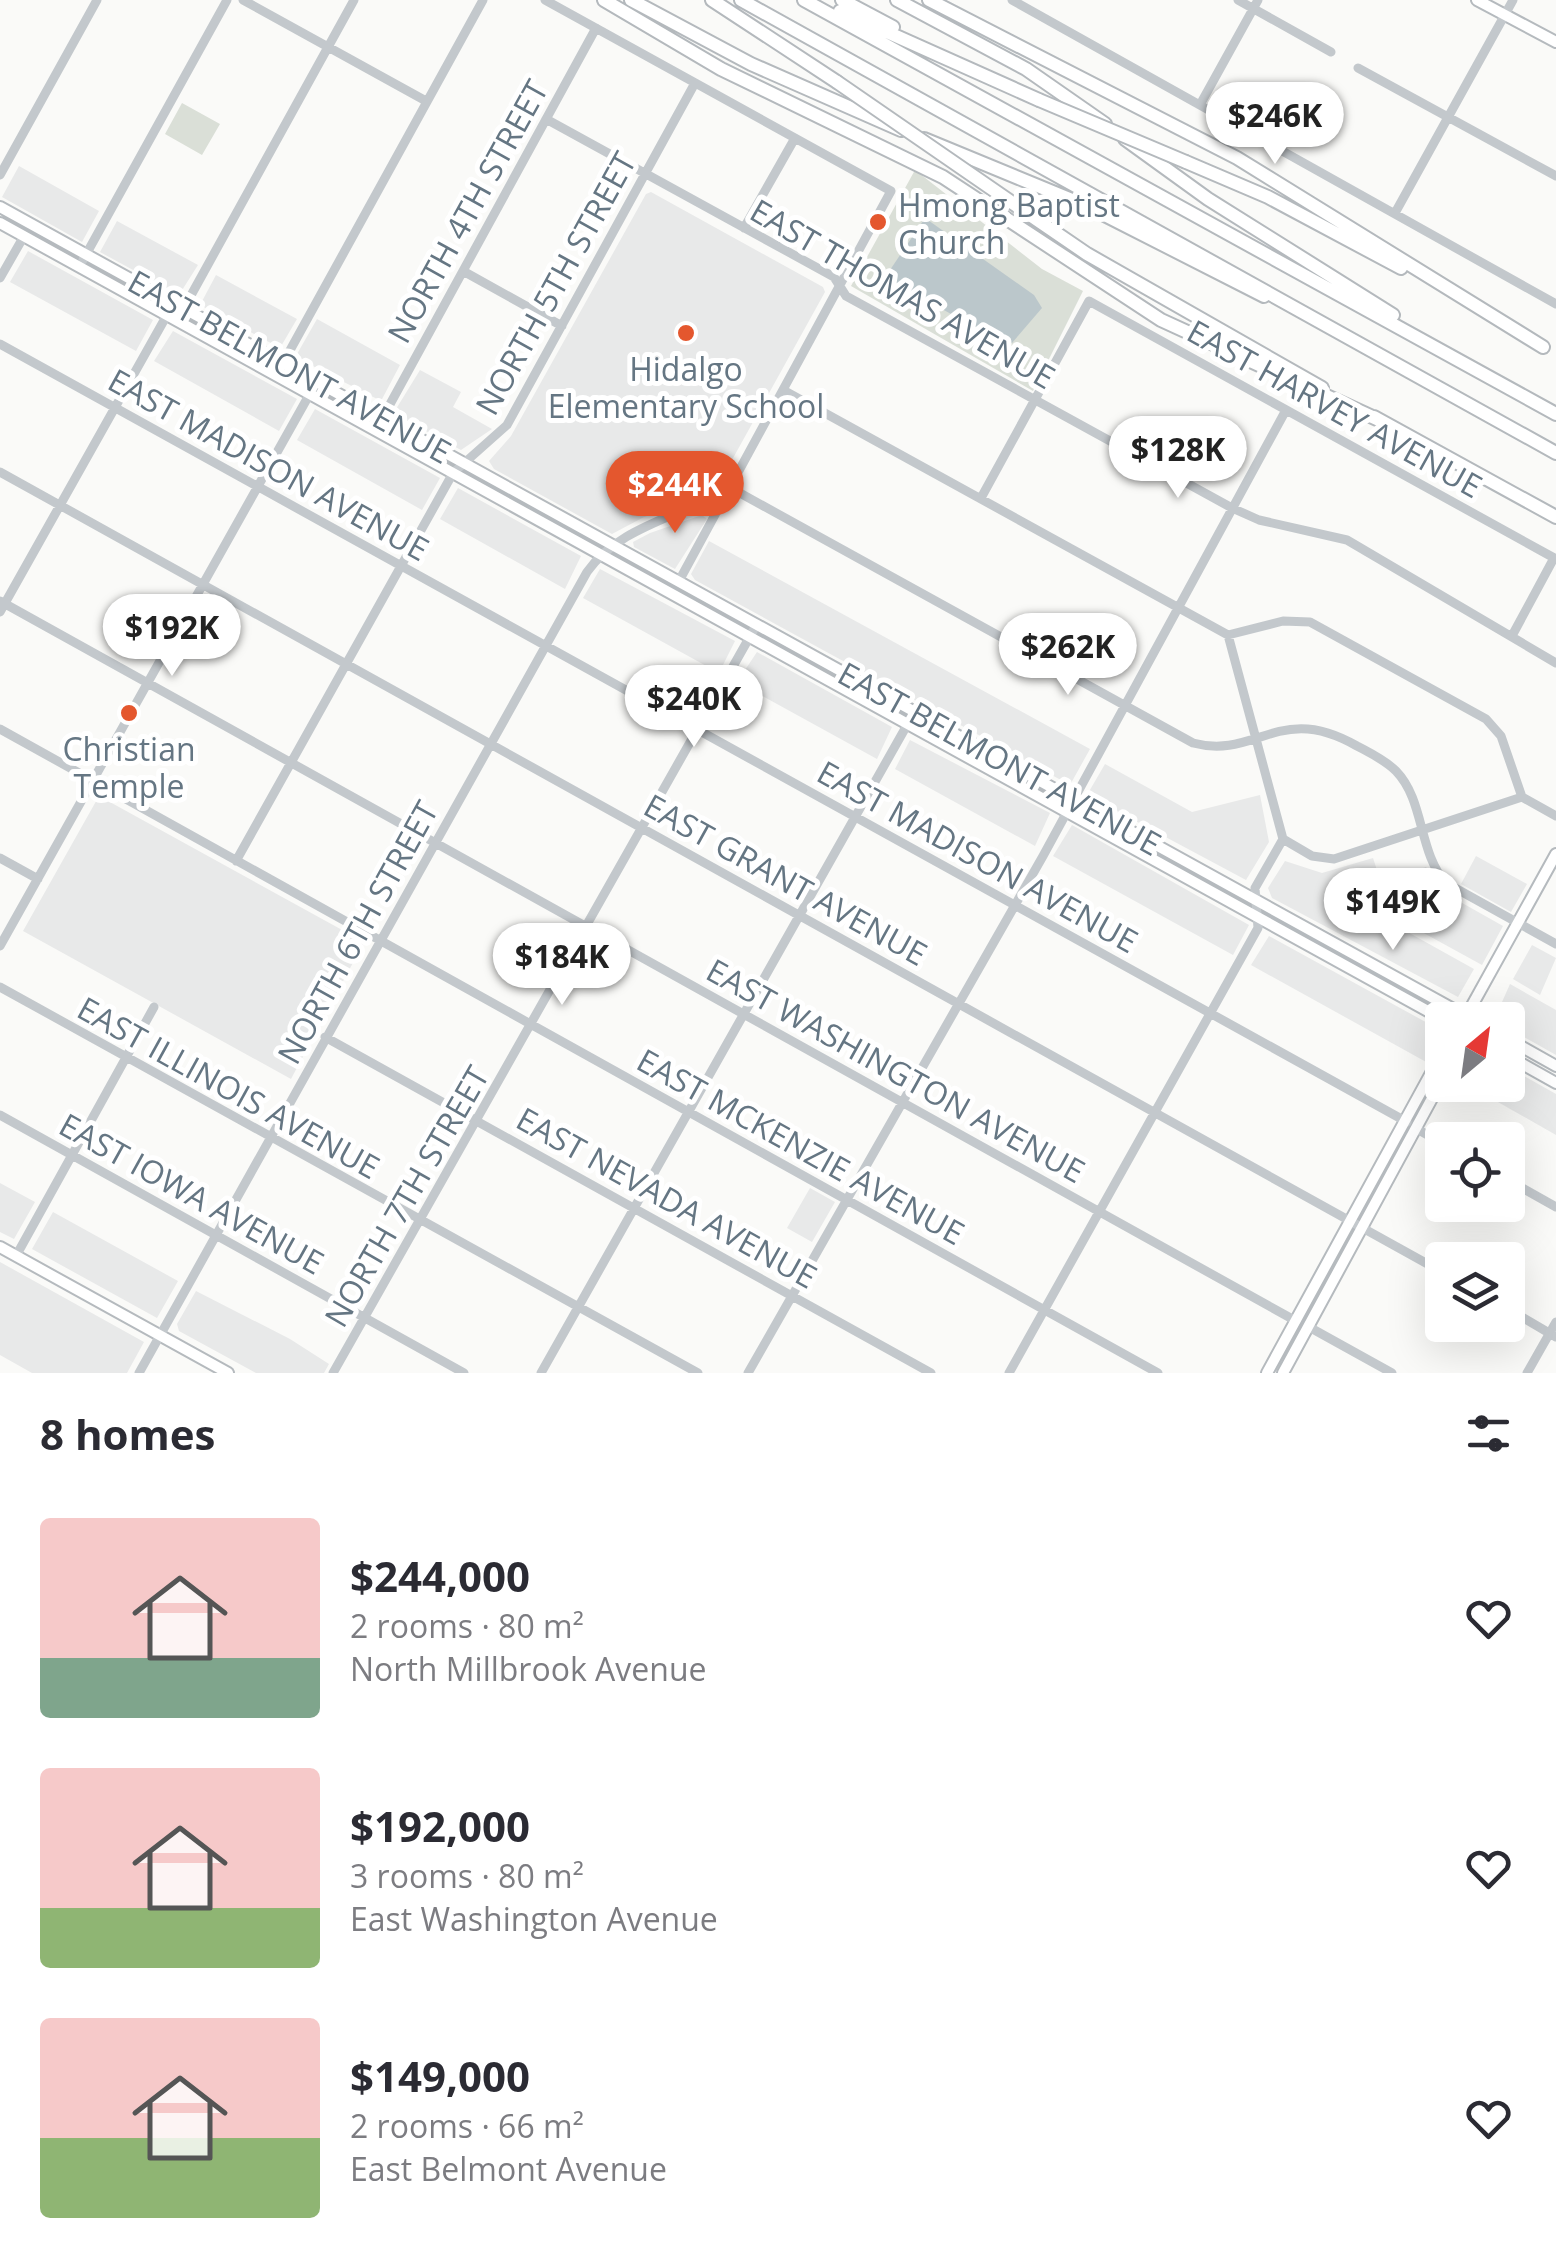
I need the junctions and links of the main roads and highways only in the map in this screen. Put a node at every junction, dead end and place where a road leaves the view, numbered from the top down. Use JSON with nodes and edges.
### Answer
{"nodes":[{"id":1,"x":604,"y":0,"type":"edge"},
{"id":2,"x":631,"y":0,"type":"edge"},
{"id":3,"x":644,"y":0,"type":"edge"},
{"id":4,"x":700,"y":0,"type":"edge"},
{"id":5,"x":712,"y":0,"type":"edge"},
{"id":6,"x":742,"y":0,"type":"edge"},
{"id":7,"x":804,"y":0,"type":"edge"},
{"id":8,"x":815,"y":0,"type":"edge"},
{"id":9,"x":842,"y":0,"type":"edge"},
{"id":10,"x":898,"y":0,"type":"edge"},
{"id":11,"x":929,"y":0,"type":"edge"},
{"id":12,"x":1477,"y":0,"type":"edge"},
{"id":13,"x":772,"y":40,"type":"junction"},
{"id":14,"x":1556,"y":42,"type":"edge"},
{"id":15,"x":784,"y":78,"type":"junction"},
{"id":16,"x":1010,"y":88,"type":"junction"},
{"id":17,"x":0,"y":207,"type":"edge"},
{"id":18,"x":0,"y":223,"type":"edge"},
{"id":19,"x":215,"y":342,"type":"junction"},
{"id":20,"x":1369,"y":349,"type":"junction"},
{"id":21,"x":1550,"y":351,"type":"edge"},
{"id":22,"x":282,"y":362,"type":"junction"},
{"id":23,"x":1518,"y":392,"type":"junction"},
{"id":24,"x":1556,"y":414,"type":"edge"},
{"id":25,"x":1379,"y":420,"type":"junction"},
{"id":26,"x":1556,"y":453,"type":"edge"},
{"id":27,"x":1556,"y":517,"type":"edge"},
{"id":28,"x":1556,"y":854,"type":"edge"},
{"id":29,"x":1438,"y":1002,"type":"edge"},
{"id":30,"x":1477,"y":1002,"type":"edge"},
{"id":31,"x":1425,"y":1010,"type":"edge"},
{"id":32,"x":1525,"y":1049,"type":"edge"},
{"id":33,"x":1525,"y":1066,"type":"edge"},
{"id":34,"x":1556,"y":1066,"type":"edge"},
{"id":35,"x":1556,"y":1083,"type":"edge"},
{"id":36,"x":1425,"y":1087,"type":"edge"},
{"id":37,"x":1431,"y":1102,"type":"edge"},
{"id":38,"x":0,"y":1247,"type":"edge"},
{"id":39,"x":1267,"y":1372,"type":"edge"},
{"id":40,"x":228,"y":1373,"type":"edge"},
{"id":41,"x":1282,"y":1373,"type":"edge"}],
"edges":[{"from":1,"to":25,"type":"highway"},
{"from":2,"to":15,"type":"highway"},
{"from":3,"to":15,"type":"highway"},
{"from":4,"to":13,"type":"highway"},
{"from":5,"to":13,"type":"highway"},
{"from":6,"to":20,"type":"highway"},
{"from":7,"to":23,"type":"highway"},
{"from":8,"to":16,"type":"highway"},
{"from":9,"to":16,"type":"highway"},
{"from":10,"to":23,"type":"highway"},
{"from":11,"to":21,"type":"highway"},
{"from":12,"to":14,"type":"main road"},
{"from":13,"to":25,"type":"highway","bridge":true},
{"from":15,"to":20,"type":"highway"},
{"from":16,"to":21,"type":"highway","bridge":true},
{"from":17,"to":22,"type":"main road","name":"EAST BELMONT AVENUE"},
{"from":18,"to":19,"type":"main road","name":"EAST BELMONT AVENUE"},
{"from":19,"to":22,"type":"main road"},
{"from":19,"to":31,"type":"main road","name":"EAST BELMONT AVENUE"},
{"from":20,"to":26,"type":"highway"},
{"from":22,"to":29,"type":"main road","name":"EAST BELMONT AVENUE"},
{"from":23,"to":24,"type":"highway"},
{"from":25,"to":27,"type":"highway"},
{"from":28,"to":30,"type":"main road"},
{"from":32,"to":34,"type":"main road"},
{"from":33,"to":35,"type":"main road"},
{"from":36,"to":39,"type":"main road"},
{"from":37,"to":41,"type":"main road"},
{"from":38,"to":40,"type":"main road"}]}
